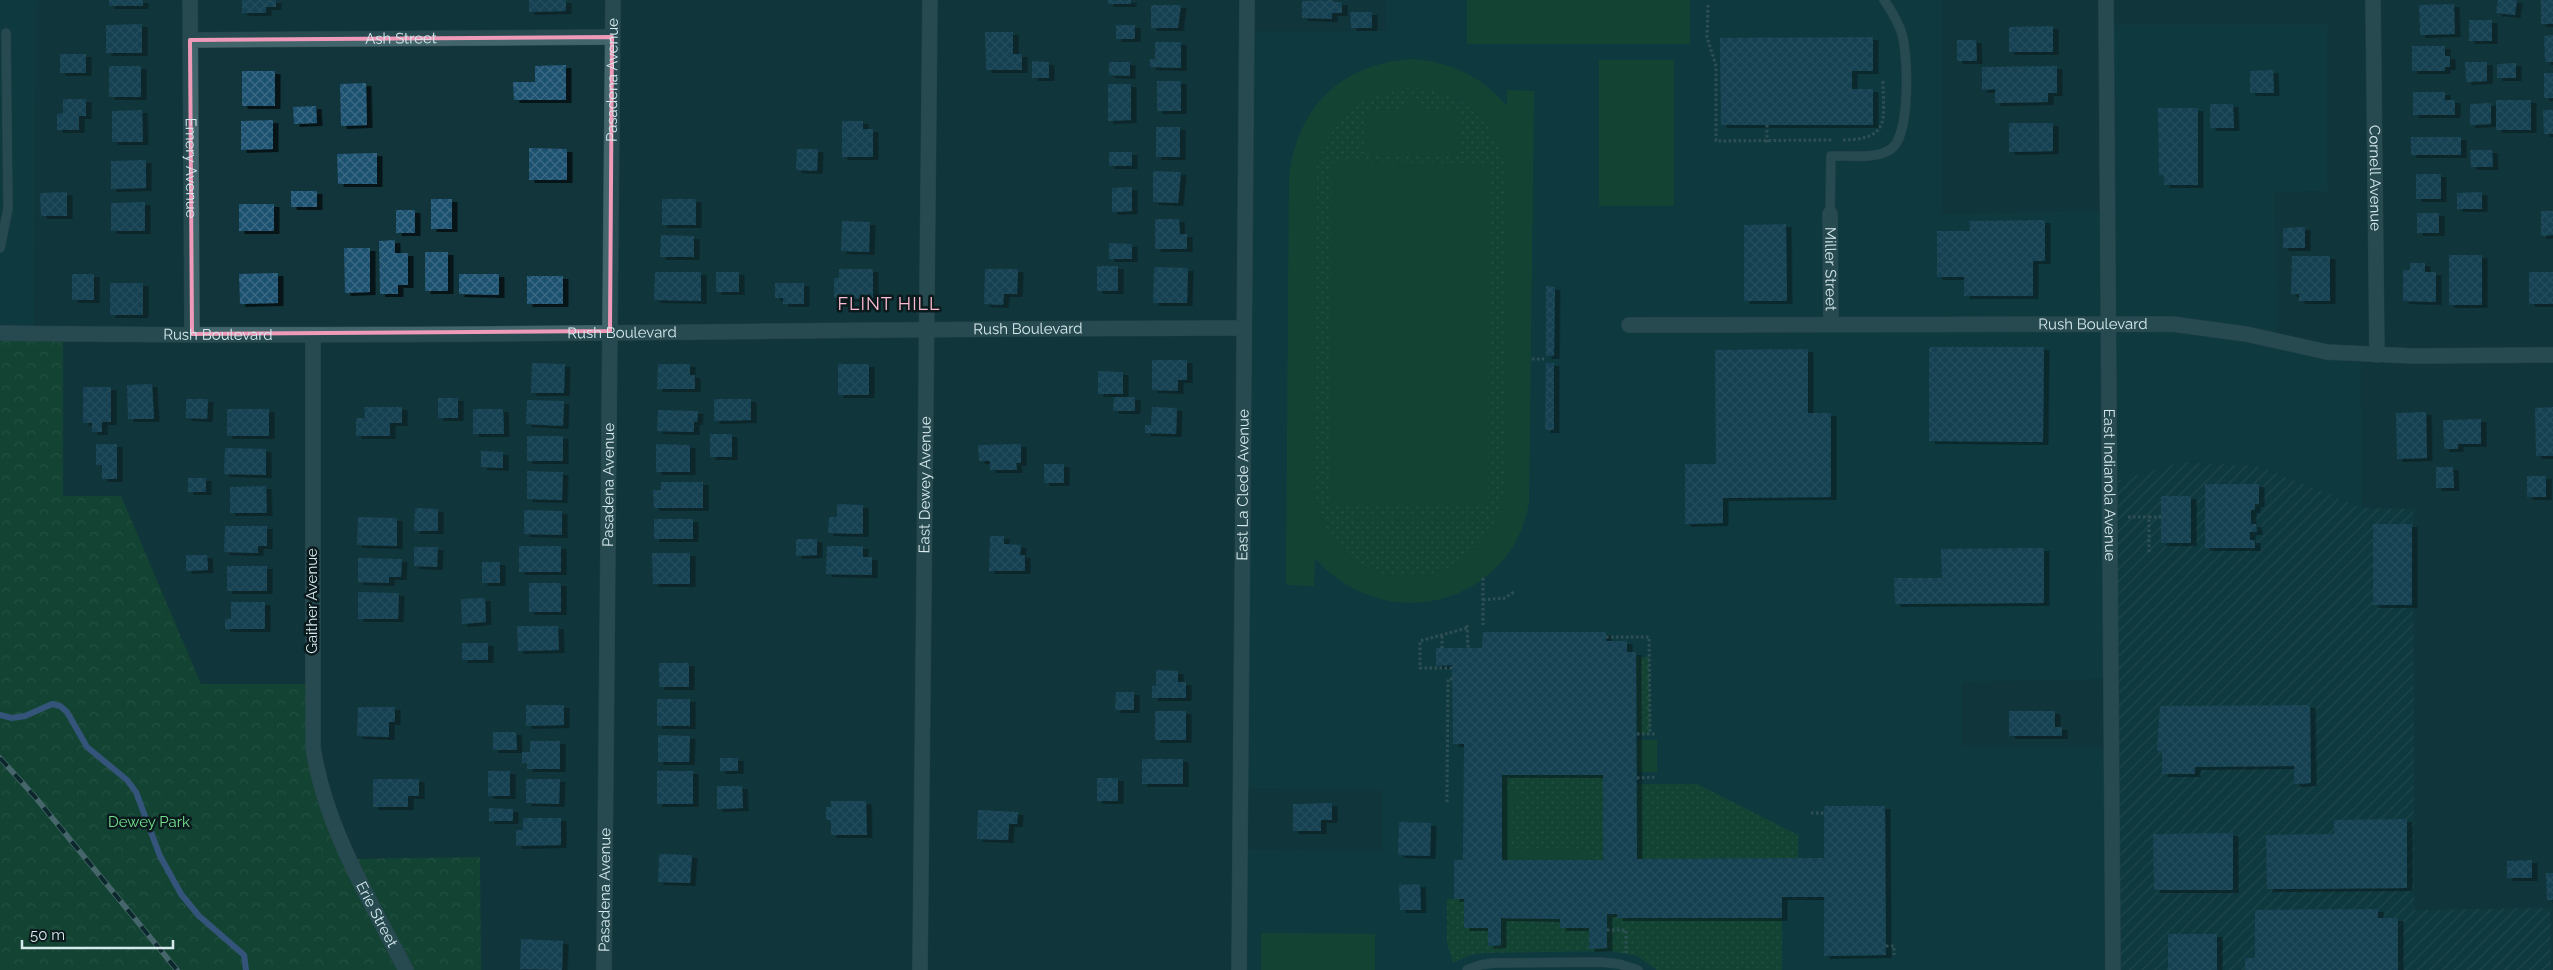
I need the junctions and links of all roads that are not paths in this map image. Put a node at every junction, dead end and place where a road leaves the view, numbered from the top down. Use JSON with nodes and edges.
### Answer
{"nodes":[{"id":1,"x":190,"y":0,"type":"edge"},
{"id":2,"x":612,"y":0,"type":"edge"},
{"id":3,"x":930,"y":0,"type":"edge"},
{"id":4,"x":1247,"y":0,"type":"edge"},
{"id":5,"x":1884,"y":0,"type":"edge"},
{"id":6,"x":2106,"y":0,"type":"edge"},
{"id":7,"x":2373,"y":0,"type":"edge"},
{"id":8,"x":6,"y":33,"type":"dead end"},
{"id":9,"x":612,"y":37,"type":"junction"},
{"id":10,"x":190,"y":40,"type":"junction"},
{"id":11,"x":1830,"y":214,"type":"joint"},
{"id":12,"x":0,"y":248,"type":"edge"},
{"id":13,"x":1831,"y":324,"type":"junction"},
{"id":14,"x":2108,"y":324,"type":"junction"},
{"id":15,"x":1629,"y":325,"type":"dead end"},
{"id":16,"x":1244,"y":328,"type":"junction"},
{"id":17,"x":928,"y":330,"type":"junction"},
{"id":18,"x":610,"y":331,"type":"junction"},
{"id":19,"x":0,"y":333,"type":"edge"},
{"id":20,"x":192,"y":334,"type":"junction"},
{"id":21,"x":313,"y":335,"type":"junction"},
{"id":22,"x":2377,"y":355,"type":"junction"},
{"id":23,"x":2553,"y":355,"type":"edge"},
{"id":24,"x":349,"y":859,"type":"joint"},
{"id":25,"x":406,"y":970,"type":"edge"},
{"id":26,"x":604,"y":970,"type":"edge"},
{"id":27,"x":920,"y":970,"type":"edge"},
{"id":28,"x":1239,"y":970,"type":"edge"},
{"id":29,"x":1467,"y":970,"type":"edge"},
{"id":30,"x":1638,"y":970,"type":"edge"},
{"id":31,"x":2113,"y":970,"type":"edge"}],
"edges":[{"from":1,"to":10,"type":"street","name":"Emery Avenue"},
{"from":2,"to":9,"type":"street","name":"Pasadena Avenue"},
{"from":3,"to":17,"type":"street","name":"East Dewey Avenue"},
{"from":4,"to":16,"type":"street","name":"East La Clede Avenue"},
{"from":5,"to":11,"type":"lane"},
{"from":6,"to":14,"type":"street","name":"East Indianola Avenue"},
{"from":7,"to":22,"type":"street","name":"Cornell Avenue"},
{"from":8,"to":12,"type":"lane"},
{"from":9,"to":10,"type":"street","name":"Ash Street"},
{"from":9,"to":18,"type":"street","name":"Pasadena Avenue"},
{"from":10,"to":20,"type":"street","name":"Emery Avenue"},
{"from":11,"to":13,"type":"street","name":"Miller Street"},
{"from":13,"to":14,"type":"street","name":"Rush Boulevard"},
{"from":13,"to":15,"type":"street","name":"Rush Boulevard"},
{"from":14,"to":22,"type":"street","name":"Rush Boulevard"},
{"from":14,"to":31,"type":"street","name":"East Indianola Avenue"},
{"from":16,"to":17,"type":"street","name":"Rush Boulevard"},
{"from":16,"to":28,"type":"street","name":"East La Clede Avenue"},
{"from":17,"to":18,"type":"street","name":"Rush Boulevard"},
{"from":17,"to":27,"type":"street","name":"East Dewey Avenue"},
{"from":18,"to":21,"type":"street","name":"Rush Boulevard"},
{"from":18,"to":26,"type":"street","name":"Pasadena Avenue"},
{"from":19,"to":20,"type":"street","name":"Rush Boulevard"},
{"from":20,"to":21,"type":"street","name":"Rush Boulevard"},
{"from":21,"to":24,"type":"street","name":"Gaither Avenue"},
{"from":22,"to":23,"type":"street","name":"Rush Boulevard"},
{"from":24,"to":25,"type":"street","name":"Erie Street"},
{"from":29,"to":30,"type":"lane"}]}
